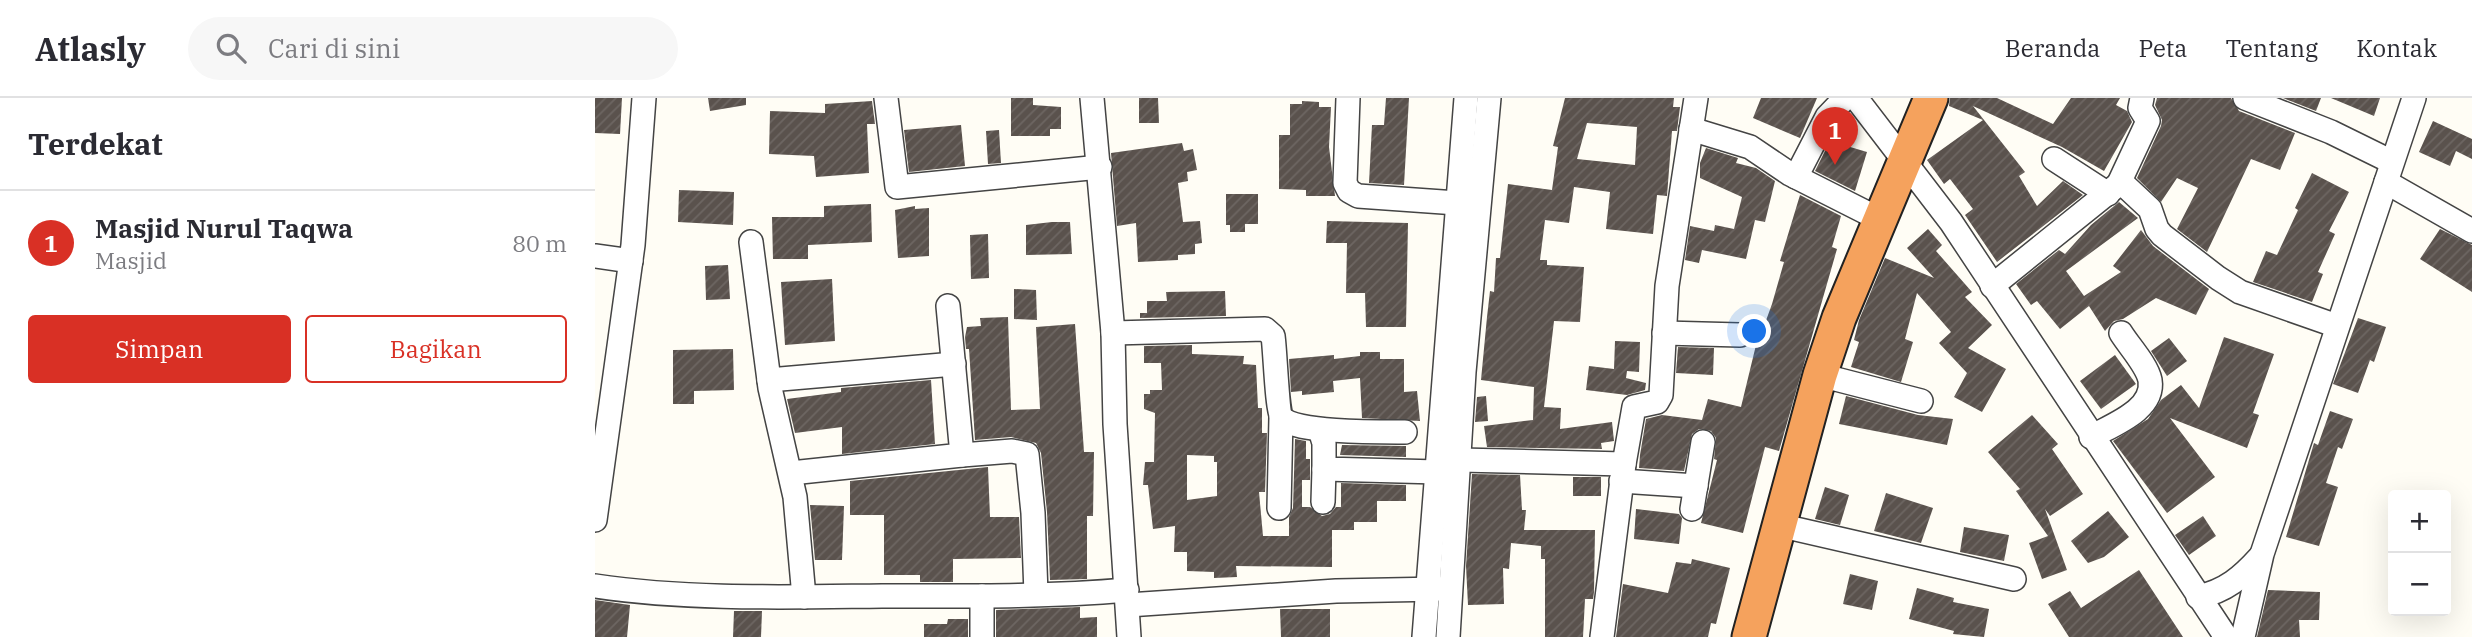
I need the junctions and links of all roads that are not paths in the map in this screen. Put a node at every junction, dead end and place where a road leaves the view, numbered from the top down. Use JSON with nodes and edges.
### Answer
{"nodes":[{"id":1,"x":644,"y":98,"type":"edge"},
{"id":2,"x":886,"y":98,"type":"edge"},
{"id":3,"x":1092,"y":98,"type":"edge"},
{"id":4,"x":1348,"y":98,"type":"edge"},
{"id":5,"x":1466,"y":98,"type":"edge"},
{"id":6,"x":1489,"y":98,"type":"edge"},
{"id":7,"x":1696,"y":98,"type":"edge"},
{"id":8,"x":1845,"y":98,"type":"edge"},
{"id":9,"x":1856,"y":98,"type":"edge"},
{"id":10,"x":1931,"y":98,"type":"edge"},
{"id":11,"x":2143,"y":98,"type":"edge"},
{"id":12,"x":2245,"y":98,"type":"edge"},
{"id":13,"x":2414,"y":98,"type":"edge"},
{"id":14,"x":1691,"y":129,"type":"junction"},
{"id":15,"x":2054,"y":159,"type":"dead end"},
{"id":16,"x":1906,"y":160,"type":"junction"},
{"id":17,"x":1100,"y":167,"type":"junction"},
{"id":18,"x":2389,"y":172,"type":"junction"},
{"id":19,"x":1796,"y":177,"type":"junction"},
{"id":20,"x":2114,"y":188,"type":"junction"},
{"id":21,"x":1457,"y":202,"type":"junction"},
{"id":22,"x":1881,"y":219,"type":"junction"},
{"id":23,"x":2472,"y":231,"type":"edge"},
{"id":24,"x":751,"y":242,"type":"dead end"},
{"id":25,"x":595,"y":256,"type":"edge"},
{"id":26,"x":631,"y":261,"type":"junction"},
{"id":27,"x":1992,"y":286,"type":"junction"},
{"id":28,"x":948,"y":306,"type":"dead end"},
{"id":29,"x":2336,"y":326,"type":"junction"},
{"id":30,"x":1664,"y":333,"type":"junction"},
{"id":31,"x":1113,"y":334,"type":"junction"},
{"id":32,"x":2121,"y":334,"type":"dead end"},
{"id":33,"x":1741,"y":335,"type":"dead end"},
{"id":34,"x":954,"y":364,"type":"junction"},
{"id":35,"x":1820,"y":375,"type":"junction"},
{"id":36,"x":769,"y":380,"type":"junction"},
{"id":37,"x":1921,"y":401,"type":"dead end"},
{"id":38,"x":1281,"y":418,"type":"junction"},
{"id":39,"x":1320,"y":430,"type":"junction"},
{"id":40,"x":1405,"y":432,"type":"dead end"},
{"id":41,"x":2091,"y":437,"type":"junction"},
{"id":42,"x":1703,"y":442,"type":"dead end"},
{"id":43,"x":962,"y":455,"type":"junction"},
{"id":44,"x":1460,"y":460,"type":"junction"},
{"id":45,"x":1324,"y":469,"type":"junction"},
{"id":46,"x":1438,"y":472,"type":"junction"},
{"id":47,"x":1622,"y":472,"type":"junction"},
{"id":48,"x":791,"y":473,"type":"junction"},
{"id":49,"x":1696,"y":486,"type":"junction"},
{"id":50,"x":1323,"y":502,"type":"dead end"},
{"id":51,"x":1279,"y":508,"type":"dead end"},
{"id":52,"x":1692,"y":509,"type":"dead end"},
{"id":53,"x":595,"y":520,"type":"edge"},
{"id":54,"x":1778,"y":525,"type":"junction"},
{"id":55,"x":2262,"y":554,"type":"junction"},
{"id":56,"x":2014,"y":579,"type":"dead end"},
{"id":57,"x":595,"y":586,"type":"edge"},
{"id":58,"x":1427,"y":588,"type":"junction"},
{"id":59,"x":1451,"y":590,"type":"junction"},
{"id":60,"x":1036,"y":594,"type":"junction"},
{"id":61,"x":982,"y":596,"type":"junction"},
{"id":62,"x":804,"y":597,"type":"junction"},
{"id":63,"x":2198,"y":597,"type":"junction"},
{"id":64,"x":1128,"y":598,"type":"junction"},
{"id":65,"x":982,"y":637,"type":"edge"},
{"id":66,"x":1129,"y":637,"type":"edge"},
{"id":67,"x":1424,"y":637,"type":"edge"},
{"id":68,"x":1448,"y":637,"type":"edge"},
{"id":69,"x":1602,"y":637,"type":"edge"},
{"id":70,"x":1749,"y":637,"type":"edge"},
{"id":71,"x":2226,"y":637,"type":"edge"},
{"id":72,"x":2243,"y":637,"type":"edge"}],
"edges":[{"from":1,"to":26,"type":"street"},
{"from":2,"to":17,"type":"street"},
{"from":3,"to":17,"type":"street"},
{"from":4,"to":21,"type":"street"},
{"from":5,"to":21,"type":"street"},
{"from":6,"to":44,"type":"street"},
{"from":7,"to":14,"type":"street"},
{"from":8,"to":19,"type":"street"},
{"from":9,"to":16,"type":"street"},
{"from":10,"to":16,"type":"highway"},
{"from":11,"to":20,"type":"street"},
{"from":12,"to":18,"type":"street"},
{"from":13,"to":18,"type":"street"},
{"from":14,"to":19,"type":"street"},
{"from":14,"to":30,"type":"street"},
{"from":15,"to":20,"type":"street"},
{"from":16,"to":22,"type":"highway"},
{"from":16,"to":27,"type":"street"},
{"from":17,"to":31,"type":"street"},
{"from":18,"to":23,"type":"street"},
{"from":18,"to":29,"type":"street"},
{"from":19,"to":22,"type":"street"},
{"from":20,"to":27,"type":"street"},
{"from":20,"to":29,"type":"street"},
{"from":21,"to":46,"type":"street"},
{"from":22,"to":35,"type":"highway"},
{"from":24,"to":36,"type":"street"},
{"from":25,"to":26,"type":"street"},
{"from":26,"to":53,"type":"street"},
{"from":27,"to":41,"type":"street"},
{"from":28,"to":34,"type":"street"},
{"from":29,"to":55,"type":"street"},
{"from":30,"to":33,"type":"street"},
{"from":30,"to":47,"type":"street"},
{"from":31,"to":38,"type":"street"},
{"from":31,"to":64,"type":"street"},
{"from":32,"to":41,"type":"street"},
{"from":34,"to":36,"type":"street"},
{"from":34,"to":43,"type":"street"},
{"from":35,"to":37,"type":"street"},
{"from":35,"to":54,"type":"highway"},
{"from":36,"to":48,"type":"street"},
{"from":38,"to":39,"type":"street"},
{"from":38,"to":51,"type":"street"},
{"from":39,"to":40,"type":"street"},
{"from":39,"to":45,"type":"street"},
{"from":41,"to":63,"type":"street"},
{"from":42,"to":49,"type":"street"},
{"from":43,"to":48,"type":"street"},
{"from":43,"to":60,"type":"street"},
{"from":44,"to":47,"type":"street"},
{"from":44,"to":59,"type":"street"},
{"from":45,"to":46,"type":"street"},
{"from":45,"to":50,"type":"street"},
{"from":46,"to":58,"type":"street"},
{"from":47,"to":49,"type":"street"},
{"from":47,"to":69,"type":"street"},
{"from":48,"to":62,"type":"street"},
{"from":49,"to":52,"type":"street"},
{"from":54,"to":56,"type":"street"},
{"from":54,"to":70,"type":"highway"},
{"from":55,"to":63,"type":"street"},
{"from":55,"to":72,"type":"street"},
{"from":57,"to":62,"type":"street"},
{"from":58,"to":59,"type":"street"},
{"from":58,"to":64,"type":"street"},
{"from":58,"to":67,"type":"street"},
{"from":59,"to":68,"type":"street"},
{"from":60,"to":61,"type":"street"},
{"from":60,"to":64,"type":"street"},
{"from":61,"to":62,"type":"street"},
{"from":61,"to":65,"type":"street"},
{"from":63,"to":71,"type":"street"},
{"from":64,"to":66,"type":"street"}]}
